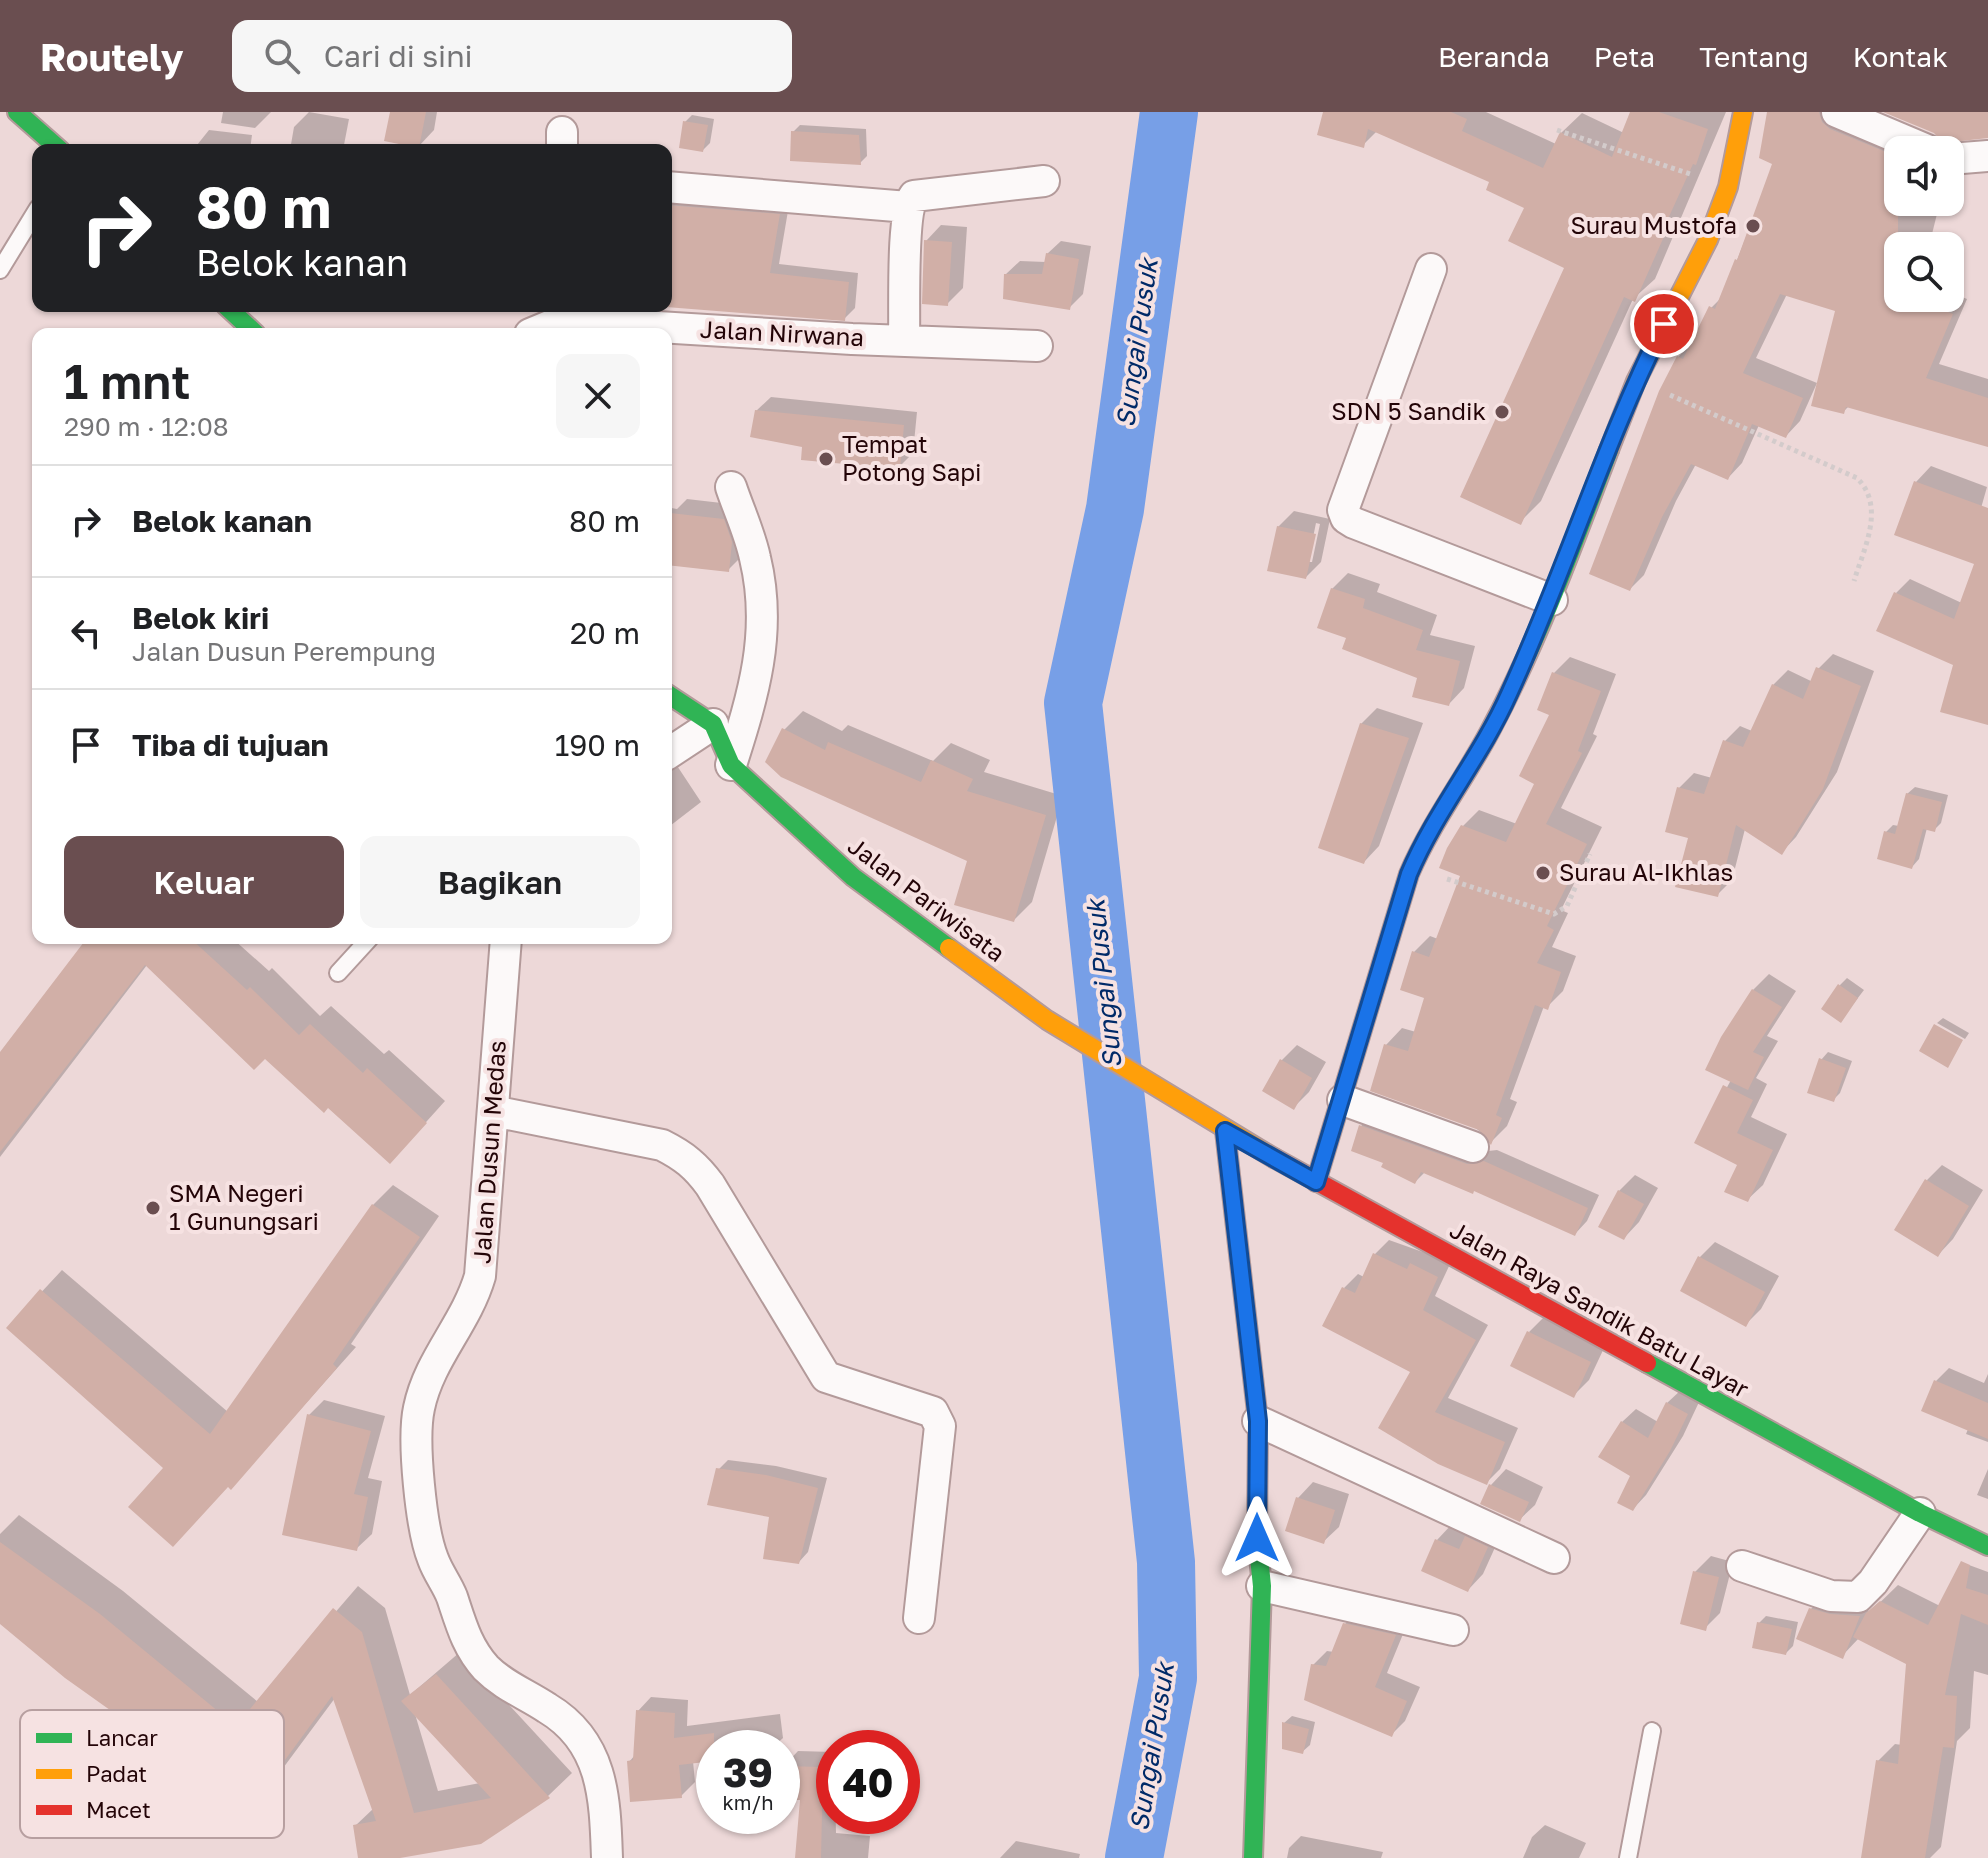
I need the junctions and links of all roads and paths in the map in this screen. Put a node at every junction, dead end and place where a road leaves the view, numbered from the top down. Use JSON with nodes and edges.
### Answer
{"nodes":[{"id":1,"x":17,"y":112,"type":"edge"},
{"id":2,"x":1743,"y":112,"type":"edge"},
{"id":3,"x":1837,"y":112,"type":"edge"},
{"id":4,"x":1557,"y":130,"type":"dead end"},
{"id":5,"x":1894,"y":136,"type":"edge"},
{"id":6,"x":53,"y":144,"type":"edge"},
{"id":7,"x":1988,"y":156,"type":"edge"},
{"id":8,"x":1964,"y":158,"type":"edge"},
{"id":9,"x":1044,"y":181,"type":"dead end"},
{"id":10,"x":672,"y":187,"type":"edge"},
{"id":11,"x":1728,"y":187,"type":"junction"},
{"id":12,"x":908,"y":207,"type":"junction"},
{"id":13,"x":32,"y":218,"type":"edge"},
{"id":14,"x":1431,"y":269,"type":"dead end"},
{"id":15,"x":0,"y":270,"type":"edge"},
{"id":16,"x":232,"y":312,"type":"edge"},
{"id":17,"x":540,"y":322,"type":"edge"},
{"id":18,"x":250,"y":328,"type":"edge"},
{"id":19,"x":904,"y":339,"type":"junction"},
{"id":20,"x":1037,"y":346,"type":"dead end"},
{"id":21,"x":1636,"y":381,"type":"junction"},
{"id":22,"x":731,"y":487,"type":"dead end"},
{"id":23,"x":1854,"y":581,"type":"dead end"},
{"id":24,"x":1552,"y":600,"type":"junction"},
{"id":25,"x":672,"y":697,"type":"edge"},
{"id":26,"x":713,"y":724,"type":"junction"},
{"id":27,"x":672,"y":751,"type":"edge"},
{"id":28,"x":731,"y":765,"type":"junction"},
{"id":29,"x":1590,"y":854,"type":"dead end"},
{"id":30,"x":1412,"y":867,"type":"junction"},
{"id":31,"x":365,"y":944,"type":"edge"},
{"id":32,"x":506,"y":944,"type":"edge"},
{"id":33,"x":338,"y":973,"type":"dead end"},
{"id":34,"x":1343,"y":1100,"type":"junction"},
{"id":35,"x":1190,"y":1110,"type":"joint"},
{"id":36,"x":493,"y":1111,"type":"junction"},
{"id":37,"x":1225,"y":1131,"type":"junction"},
{"id":38,"x":1473,"y":1147,"type":"dead end"},
{"id":39,"x":1316,"y":1182,"type":"junction"},
{"id":40,"x":1258,"y":1421,"type":"junction"},
{"id":41,"x":1920,"y":1513,"type":"junction"},
{"id":42,"x":1988,"y":1546,"type":"edge"},
{"id":43,"x":1554,"y":1558,"type":"dead end"},
{"id":44,"x":1742,"y":1566,"type":"dead end"},
{"id":45,"x":1262,"y":1586,"type":"junction"},
{"id":46,"x":919,"y":1618,"type":"dead end"},
{"id":47,"x":1453,"y":1630,"type":"dead end"},
{"id":48,"x":1652,"y":1731,"type":"dead end"},
{"id":49,"x":607,"y":1858,"type":"edge"},
{"id":50,"x":1253,"y":1858,"type":"edge"},
{"id":51,"x":1628,"y":1858,"type":"edge"}],
"edges":[{"from":1,"to":6,"type":"street"},
{"from":2,"to":11,"type":"street"},
{"from":3,"to":5,"type":"street"},
{"from":4,"to":11,"type":"path"},
{"from":7,"to":8,"type":"street"},
{"from":9,"to":12,"type":"street"},
{"from":10,"to":12,"type":"street"},
{"from":11,"to":21,"type":"street"},
{"from":12,"to":19,"type":"street"},
{"from":13,"to":15,"type":"lane"},
{"from":14,"to":24,"type":"street"},
{"from":16,"to":18,"type":"street"},
{"from":17,"to":19,"type":"street","name":"Jalan Nirwana"},
{"from":19,"to":20,"type":"street","name":"Jalan Nirwana"},
{"from":21,"to":23,"type":"path"},
{"from":21,"to":24,"type":"street"},
{"from":22,"to":28,"type":"street"},
{"from":24,"to":30,"type":"street"},
{"from":25,"to":26,"type":"street"},
{"from":26,"to":27,"type":"street"},
{"from":26,"to":28,"type":"street","name":"Jalan Pariwisata"},
{"from":28,"to":35,"type":"street","name":"Jalan Pariwisata"},
{"from":29,"to":30,"type":"path"},
{"from":30,"to":34,"type":"street"},
{"from":31,"to":33,"type":"lane"},
{"from":32,"to":36,"type":"street","name":"Jalan Dusun Medas"},
{"from":34,"to":38,"type":"street"},
{"from":34,"to":39,"type":"street"},
{"from":35,"to":37,"type":"street","name":"Jalan Raya Sandik Batu Layar"},
{"from":36,"to":46,"type":"street"},
{"from":36,"to":49,"type":"street","name":"Jalan Dusun Medas"},
{"from":37,"to":39,"type":"street","name":"Jalan Raya Sandik Batu Layar"},
{"from":37,"to":40,"type":"street"},
{"from":39,"to":41,"type":"street","name":"Jalan Raya Sandik Batu Layar"},
{"from":40,"to":43,"type":"street"},
{"from":40,"to":45,"type":"street"},
{"from":41,"to":42,"type":"street","name":"Jalan Raya Sandik Batu Layar"},
{"from":41,"to":44,"type":"street"},
{"from":45,"to":47,"type":"street"},
{"from":45,"to":50,"type":"street"},
{"from":48,"to":51,"type":"lane"}]}
